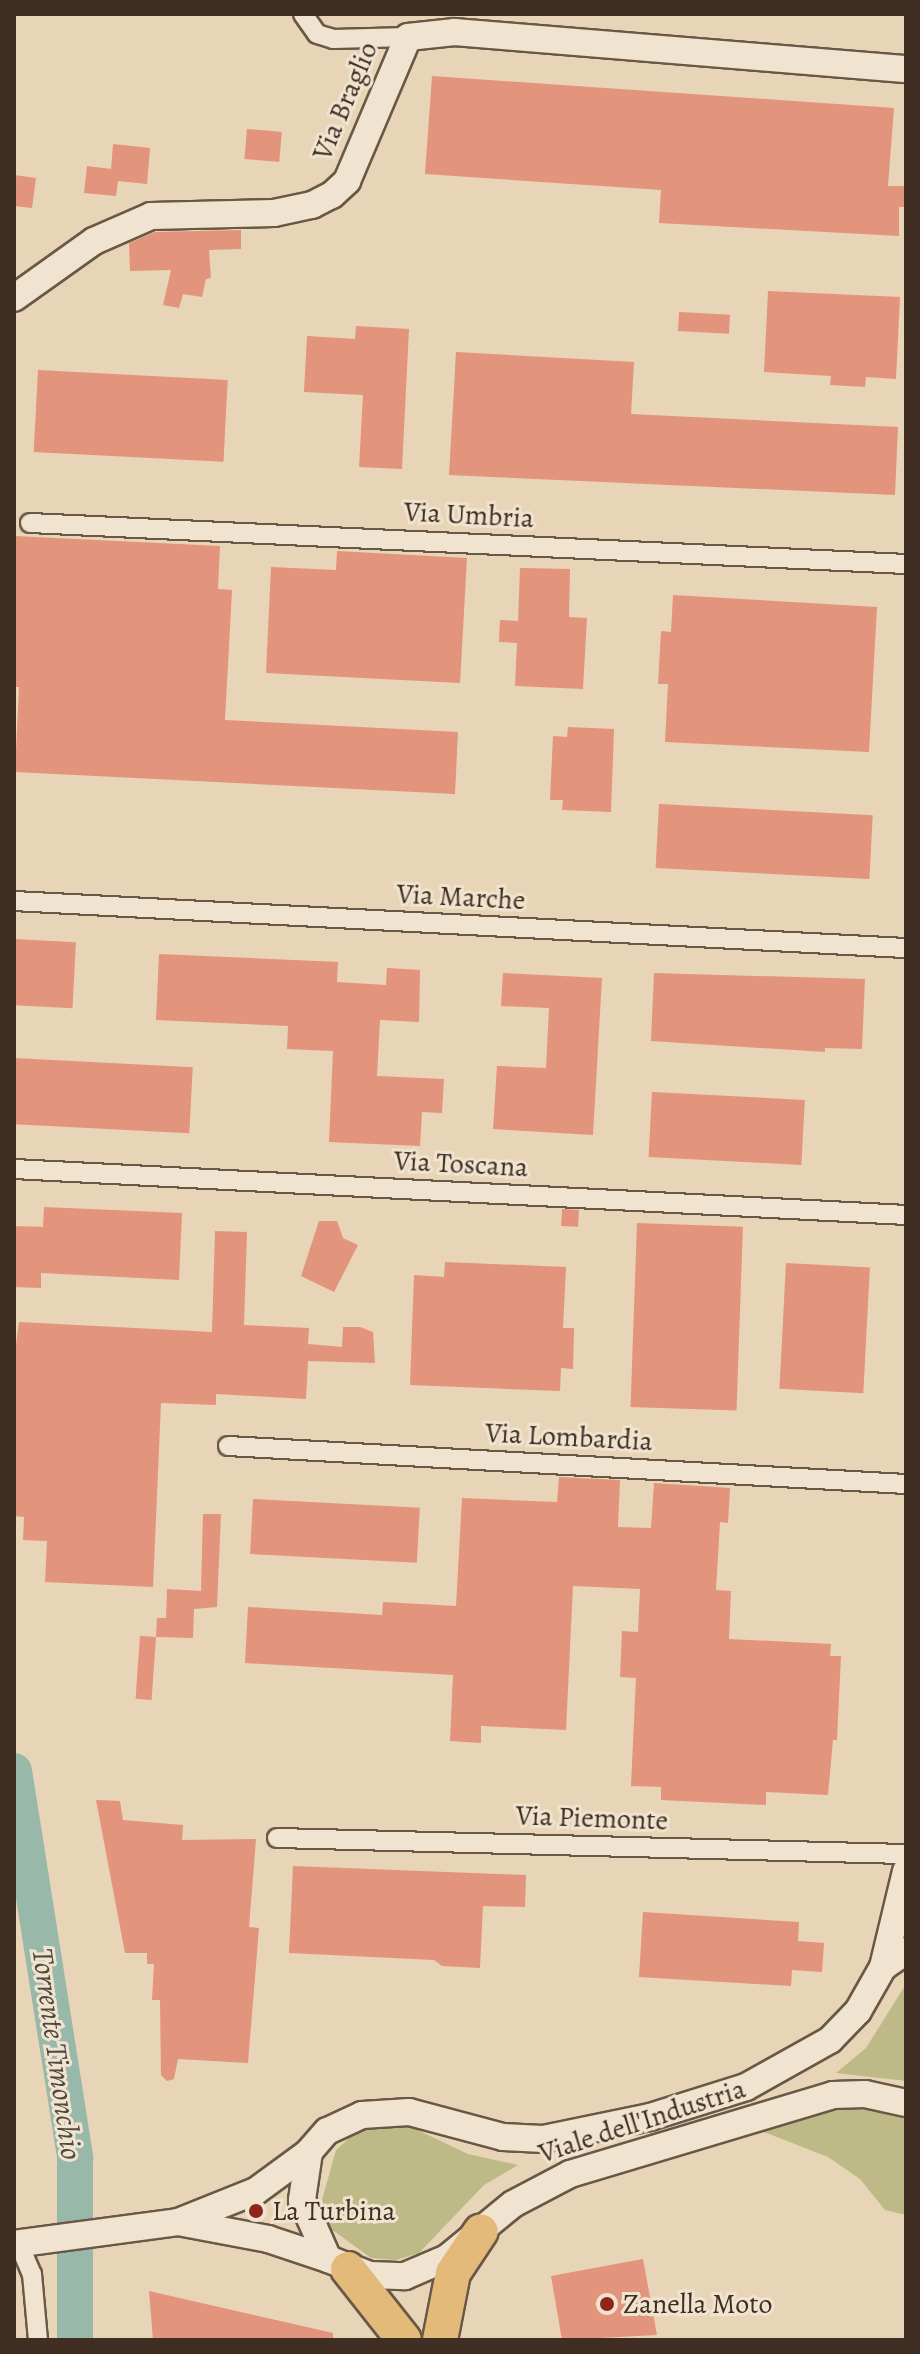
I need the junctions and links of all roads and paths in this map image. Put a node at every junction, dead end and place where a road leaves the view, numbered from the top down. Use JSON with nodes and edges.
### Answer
{"nodes":[{"id":1,"x":303,"y":14,"type":"edge"},
{"id":2,"x":408,"y":37,"type":"junction"},
{"id":3,"x":906,"y":69,"type":"edge"},
{"id":4,"x":14,"y":298,"type":"edge"},
{"id":5,"x":30,"y":523,"type":"dead end"},
{"id":6,"x":906,"y":564,"type":"edge"},
{"id":7,"x":14,"y":901,"type":"edge"},
{"id":8,"x":906,"y":948,"type":"edge"},
{"id":9,"x":14,"y":1169,"type":"edge"},
{"id":10,"x":906,"y":1215,"type":"edge"},
{"id":11,"x":228,"y":1446,"type":"dead end"},
{"id":12,"x":906,"y":1484,"type":"edge"},
{"id":13,"x":277,"y":1838,"type":"dead end"},
{"id":14,"x":906,"y":1854,"type":"edge"},
{"id":15,"x":906,"y":1871,"type":"edge"},
{"id":16,"x":906,"y":1951,"type":"edge"},
{"id":17,"x":883,"y":1967,"type":"junction"},
{"id":18,"x":906,"y":2103,"type":"edge"},
{"id":19,"x":309,"y":2152,"type":"junction"},
{"id":20,"x":178,"y":2222,"type":"junction"},
{"id":21,"x":481,"y":2231,"type":"junction"},
{"id":22,"x":23,"y":2243,"type":"edge"},
{"id":23,"x":338,"y":2264,"type":"junction"},
{"id":24,"x":38,"y":2340,"type":"edge"},
{"id":25,"x":404,"y":2340,"type":"edge"},
{"id":26,"x":440,"y":2340,"type":"edge"}],
"edges":[{"from":1,"to":2,"type":"street"},
{"from":2,"to":3,"type":"main road","name":"Via Braglio"},
{"from":2,"to":4,"type":"main road","name":"Via Braglio"},
{"from":5,"to":6,"type":"street","name":"Via Umbria"},
{"from":7,"to":8,"type":"street","name":"Via Marche"},
{"from":9,"to":10,"type":"street","name":"Via Toscana"},
{"from":11,"to":12,"type":"street","name":"Via Lombardia"},
{"from":13,"to":14,"type":"street","name":"Via Piemonte"},
{"from":15,"to":17,"type":"main road"},
{"from":16,"to":17,"type":"main road","name":"Viale dell'Industria"},
{"from":17,"to":19,"type":"main road","name":"Viale dell'Industria"},
{"from":18,"to":21,"type":"main road","name":"Viale dell'Industria"},
{"from":19,"to":20,"type":"main road","name":"Viale dell'Industria"},
{"from":19,"to":23,"type":"main road"},
{"from":20,"to":22,"type":"main road","name":"Viale dell'Industria"},
{"from":20,"to":23,"type":"main road","name":"Viale dell'Industria"},
{"from":21,"to":23,"type":"main road","name":"Viale dell'Industria"},
{"from":21,"to":26,"type":"highway"},
{"from":22,"to":24,"type":"street"},
{"from":23,"to":25,"type":"highway"}]}
